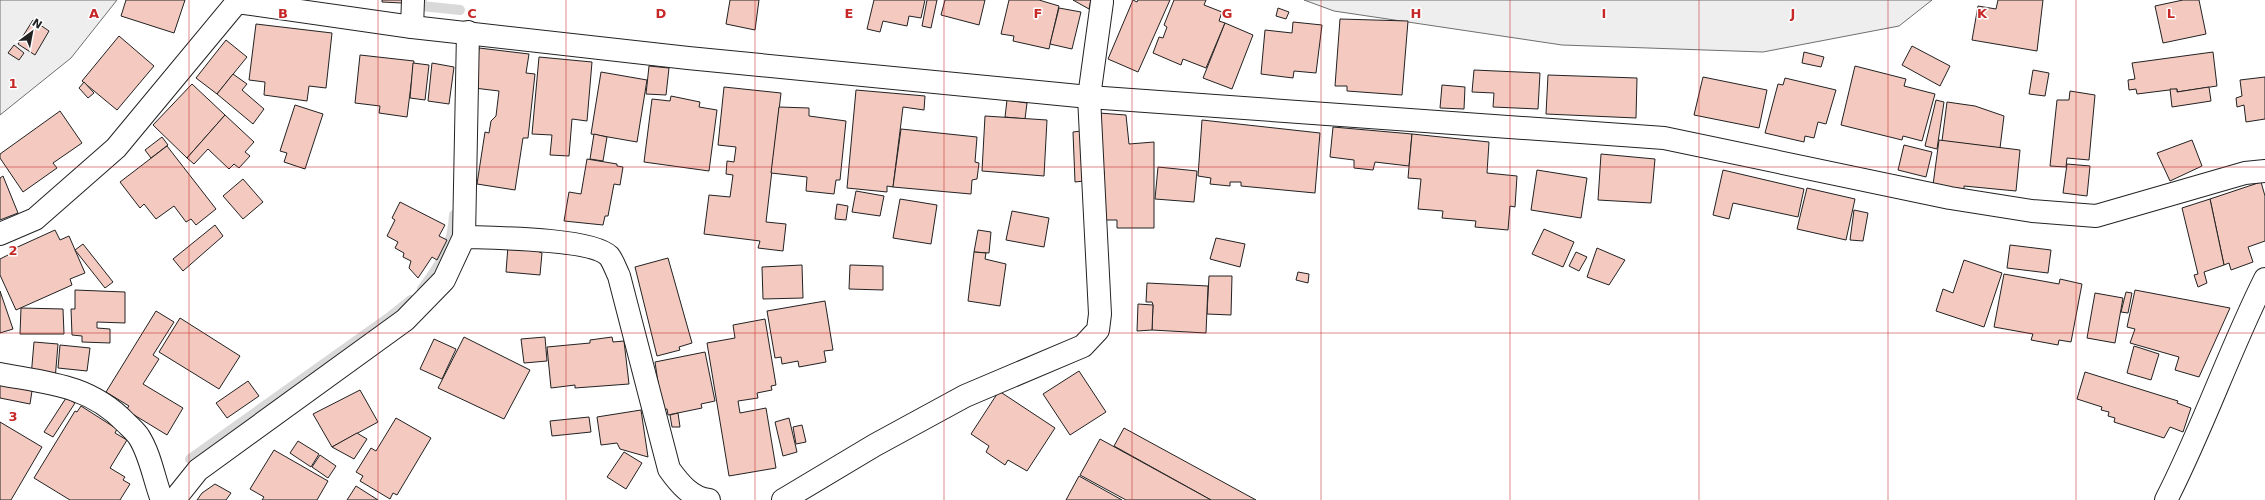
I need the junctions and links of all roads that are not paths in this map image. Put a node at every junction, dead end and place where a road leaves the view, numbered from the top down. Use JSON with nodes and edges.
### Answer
{"nodes":[{"id":1,"x":413,"y":0,"type":"edge"},
{"id":2,"x":237,"y":1,"type":"edge"},
{"id":3,"x":1102,"y":2,"type":"dead end"},
{"id":4,"x":412,"y":27,"type":"junction"},
{"id":5,"x":468,"y":32,"type":"junction"},
{"id":6,"x":1089,"y":97,"type":"junction"},
{"id":7,"x":2265,"y":170,"type":"edge"},
{"id":8,"x":0,"y":234,"type":"edge"},
{"id":9,"x":464,"y":237,"type":"junction"},
{"id":10,"x":2265,"y":279,"type":"edge"},
{"id":11,"x":0,"y":374,"type":"edge"},
{"id":12,"x":162,"y":500,"type":"edge"},
{"id":13,"x":174,"y":500,"type":"edge"},
{"id":14,"x":703,"y":500,"type":"edge"},
{"id":15,"x":783,"y":500,"type":"edge"},
{"id":16,"x":2166,"y":500,"type":"edge"}],
"edges":[{"from":1,"to":4,"type":"street"},
{"from":2,"to":4,"type":"street"},
{"from":2,"to":8,"type":"street"},
{"from":3,"to":6,"type":"street"},
{"from":4,"to":5,"type":"street"},
{"from":5,"to":6,"type":"street"},
{"from":5,"to":9,"type":"street"},
{"from":6,"to":7,"type":"street"},
{"from":6,"to":15,"type":"street"},
{"from":9,"to":13,"type":"street"},
{"from":9,"to":14,"type":"street"},
{"from":10,"to":16,"type":"street"},
{"from":11,"to":12,"type":"street"}]}
